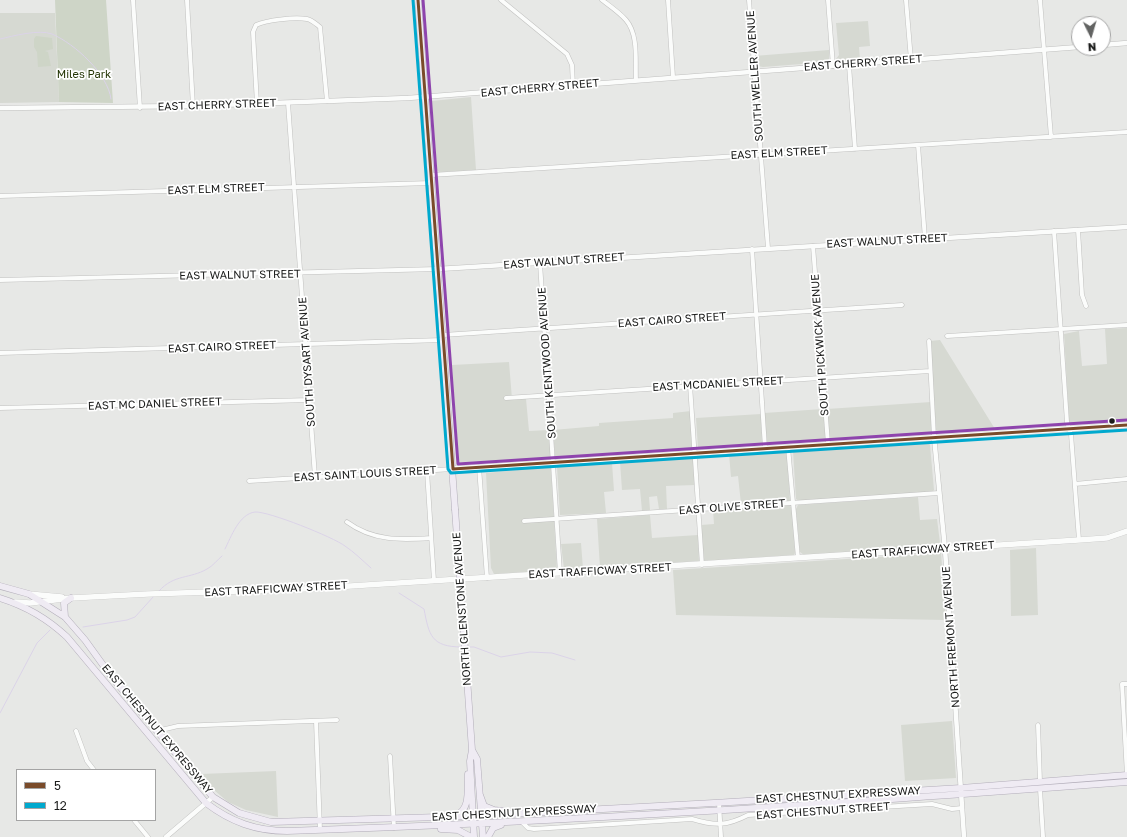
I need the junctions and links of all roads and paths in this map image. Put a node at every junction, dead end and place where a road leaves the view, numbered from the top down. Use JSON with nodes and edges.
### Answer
{"nodes":[{"id":1,"x":133,"y":0,"type":"edge"},
{"id":2,"x":187,"y":0,"type":"edge"},
{"id":3,"x":418,"y":0,"type":"edge"},
{"id":4,"x":501,"y":0,"type":"edge"},
{"id":5,"x":602,"y":0,"type":"edge"},
{"id":6,"x":668,"y":0,"type":"edge"},
{"id":7,"x":749,"y":0,"type":"edge"},
{"id":8,"x":828,"y":0,"type":"edge"},
{"id":9,"x":906,"y":0,"type":"edge"},
{"id":10,"x":1040,"y":0,"type":"edge"},
{"id":11,"x":1127,"y":43,"type":"edge"},
{"id":12,"x":1111,"y":44,"type":"edge"},
{"id":13,"x":1071,"y":48,"type":"edge"},
{"id":14,"x":1044,"y":50,"type":"junction"},
{"id":15,"x":911,"y":60,"type":"junction"},
{"id":16,"x":848,"y":65,"type":"junction"},
{"id":17,"x":833,"y":66,"type":"junction"},
{"id":18,"x":754,"y":72,"type":"junction"},
{"id":19,"x":673,"y":77,"type":"junction"},
{"id":20,"x":636,"y":80,"type":"junction"},
{"id":21,"x":573,"y":86,"type":"junction"},
{"id":22,"x":425,"y":97,"type":"junction"},
{"id":23,"x":326,"y":101,"type":"junction"},
{"id":24,"x":288,"y":103,"type":"junction"},
{"id":25,"x":257,"y":104,"type":"junction"},
{"id":26,"x":193,"y":106,"type":"junction"},
{"id":27,"x":0,"y":108,"type":"edge"},
{"id":28,"x":140,"y":108,"type":"junction"},
{"id":29,"x":1127,"y":132,"type":"edge"},
{"id":30,"x":1051,"y":137,"type":"junction"},
{"id":31,"x":918,"y":145,"type":"junction"},
{"id":32,"x":855,"y":149,"type":"junction"},
{"id":33,"x":761,"y":154,"type":"junction"},
{"id":34,"x":431,"y":175,"type":"junction"},
{"id":35,"x":431,"y":183,"type":"junction"},
{"id":36,"x":294,"y":186,"type":"junction"},
{"id":37,"x":0,"y":196,"type":"edge"},
{"id":38,"x":1127,"y":227,"type":"edge"},
{"id":39,"x":1078,"y":230,"type":"junction"},
{"id":40,"x":1054,"y":231,"type":"junction"},
{"id":41,"x":925,"y":239,"type":"junction"},
{"id":42,"x":813,"y":246,"type":"junction"},
{"id":43,"x":768,"y":248,"type":"junction"},
{"id":44,"x":752,"y":249,"type":"junction"},
{"id":45,"x":540,"y":263,"type":"junction"},
{"id":46,"x":438,"y":270,"type":"junction"},
{"id":47,"x":300,"y":274,"type":"junction"},
{"id":48,"x":0,"y":280,"type":"edge"},
{"id":49,"x":902,"y":305,"type":"dead end"},
{"id":50,"x":1086,"y":306,"type":"dead end"},
{"id":51,"x":818,"y":310,"type":"junction"},
{"id":52,"x":756,"y":315,"type":"junction"},
{"id":53,"x":1127,"y":325,"type":"edge"},
{"id":54,"x":544,"y":328,"type":"junction"},
{"id":55,"x":1060,"y":329,"type":"junction"},
{"id":56,"x":947,"y":336,"type":"dead end"},
{"id":57,"x":443,"y":337,"type":"junction"},
{"id":58,"x":929,"y":341,"type":"dead end"},
{"id":59,"x":306,"y":345,"type":"junction"},
{"id":60,"x":0,"y":353,"type":"edge"},
{"id":61,"x":930,"y":371,"type":"junction"},
{"id":62,"x":822,"y":378,"type":"junction"},
{"id":63,"x":760,"y":382,"type":"junction"},
{"id":64,"x":690,"y":385,"type":"junction"},
{"id":65,"x":548,"y":395,"type":"junction"},
{"id":66,"x":506,"y":398,"type":"dead end"},
{"id":67,"x":310,"y":400,"type":"junction"},
{"id":68,"x":0,"y":408,"type":"edge"},
{"id":69,"x":1127,"y":425,"type":"edge"},
{"id":70,"x":1069,"y":428,"type":"junction"},
{"id":71,"x":934,"y":437,"type":"junction"},
{"id":72,"x":828,"y":444,"type":"junction"},
{"id":73,"x":788,"y":447,"type":"junction"},
{"id":74,"x":765,"y":448,"type":"junction"},
{"id":75,"x":695,"y":453,"type":"junction"},
{"id":76,"x":553,"y":462,"type":"junction"},
{"id":77,"x":479,"y":468,"type":"junction"},
{"id":78,"x":453,"y":469,"type":"junction"},
{"id":79,"x":427,"y":471,"type":"junction"},
{"id":80,"x":315,"y":477,"type":"junction"},
{"id":81,"x":1127,"y":480,"type":"edge"},
{"id":82,"x":249,"y":481,"type":"dead end"},
{"id":83,"x":1075,"y":484,"type":"junction"},
{"id":84,"x":939,"y":493,"type":"junction"},
{"id":85,"x":794,"y":503,"type":"junction"},
{"id":86,"x":698,"y":509,"type":"junction"},
{"id":87,"x":557,"y":519,"type":"junction"},
{"id":88,"x":347,"y":522,"type":"dead end"},
{"id":89,"x":524,"y":522,"type":"dead end"},
{"id":90,"x":1127,"y":531,"type":"edge"},
{"id":91,"x":431,"y":538,"type":"junction"},
{"id":92,"x":1079,"y":540,"type":"junction"},
{"id":93,"x":945,"y":549,"type":"junction"},
{"id":94,"x":798,"y":558,"type":"junction"},
{"id":95,"x":702,"y":565,"type":"junction"},
{"id":96,"x":560,"y":573,"type":"junction"},
{"id":97,"x":487,"y":578,"type":"junction"},
{"id":98,"x":434,"y":581,"type":"junction"},
{"id":99,"x":0,"y":586,"type":"edge"},
{"id":100,"x":29,"y":594,"type":"junction"},
{"id":101,"x":0,"y":598,"type":"edge"},
{"id":102,"x":71,"y":598,"type":"junction"},
{"id":103,"x":15,"y":602,"type":"junction"},
{"id":104,"x":42,"y":602,"type":"junction"},
{"id":105,"x":65,"y":617,"type":"junction"},
{"id":106,"x":1127,"y":684,"type":"edge"},
{"id":107,"x":337,"y":720,"type":"dead end"},
{"id":108,"x":316,"y":721,"type":"junction"},
{"id":109,"x":1038,"y":725,"type":"dead end"},
{"id":110,"x":76,"y":731,"type":"dead end"},
{"id":111,"x":157,"y":732,"type":"junction"},
{"id":112,"x":472,"y":750,"type":"junction"},
{"id":113,"x":390,"y":756,"type":"dead end"},
{"id":114,"x":470,"y":761,"type":"junction"},
{"id":115,"x":93,"y":769,"type":"edge"},
{"id":116,"x":1127,"y":775,"type":"edge"},
{"id":117,"x":1040,"y":782,"type":"junction"},
{"id":118,"x":1127,"y":782,"type":"edge"},
{"id":119,"x":960,"y":788,"type":"junction"},
{"id":120,"x":1040,"y":789,"type":"junction"},
{"id":121,"x":480,"y":795,"type":"junction"},
{"id":122,"x":961,"y":795,"type":"junction"},
{"id":123,"x":213,"y":797,"type":"junction"},
{"id":124,"x":206,"y":803,"type":"junction"},
{"id":125,"x":719,"y":803,"type":"junction"},
{"id":126,"x":962,"y":808,"type":"junction"},
{"id":127,"x":720,"y":810,"type":"junction"},
{"id":128,"x":569,"y":811,"type":"junction"},
{"id":129,"x":473,"y":816,"type":"junction"},
{"id":130,"x":481,"y":816,"type":"junction"},
{"id":131,"x":453,"y":817,"type":"junction"},
{"id":132,"x":393,"y":819,"type":"junction"},
{"id":133,"x":135,"y":821,"type":"edge"},
{"id":134,"x":521,"y":821,"type":"junction"},
{"id":135,"x":320,"y":822,"type":"junction"},
{"id":136,"x":512,"y":822,"type":"junction"},
{"id":137,"x":473,"y":824,"type":"junction"},
{"id":138,"x":482,"y":824,"type":"junction"},
{"id":139,"x":721,"y":824,"type":"junction"},
{"id":140,"x":394,"y":828,"type":"junction"},
{"id":141,"x":320,"y":830,"type":"junction"},
{"id":142,"x":148,"y":837,"type":"edge"},
{"id":143,"x":166,"y":837,"type":"edge"},
{"id":144,"x":473,"y":837,"type":"edge"},
{"id":145,"x":483,"y":837,"type":"edge"},
{"id":146,"x":488,"y":837,"type":"edge"},
{"id":147,"x":721,"y":837,"type":"edge"},
{"id":148,"x":964,"y":837,"type":"edge"},
{"id":149,"x":1043,"y":837,"type":"edge"}],
"edges":[{"from":1,"to":28,"type":"street"},
{"from":2,"to":26,"type":"street"},
{"from":3,"to":22,"type":"main road","name":"NORTH GLENSTONE AVENUE"},
{"from":4,"to":21,"type":"street"},
{"from":5,"to":20,"type":"street"},
{"from":6,"to":19,"type":"street"},
{"from":7,"to":18,"type":"street","name":"SOUTH WELLER AVENUE"},
{"from":8,"to":17,"type":"street"},
{"from":9,"to":15,"type":"street"},
{"from":10,"to":14,"type":"street"},
{"from":11,"to":12,"type":"street"},
{"from":13,"to":14,"type":"street","name":"EAST CHERRY STREET"},
{"from":14,"to":15,"type":"street","name":"EAST CHERRY STREET"},
{"from":14,"to":30,"type":"street"},
{"from":15,"to":16,"type":"street","name":"EAST CHERRY STREET"},
{"from":16,"to":17,"type":"street","name":"EAST CHERRY STREET"},
{"from":16,"to":32,"type":"street"},
{"from":17,"to":18,"type":"street","name":"EAST CHERRY STREET"},
{"from":18,"to":19,"type":"street","name":"EAST CHERRY STREET"},
{"from":18,"to":33,"type":"street","name":"SOUTH WELLER AVENUE"},
{"from":19,"to":20,"type":"street","name":"EAST CHERRY STREET"},
{"from":20,"to":21,"type":"street","name":"EAST CHERRY STREET"},
{"from":21,"to":22,"type":"street","name":"EAST CHERRY STREET"},
{"from":22,"to":23,"type":"street","name":"EAST CHERRY STREET"},
{"from":22,"to":34,"type":"main road","name":"NORTH GLENSTONE AVENUE"},
{"from":23,"to":24,"type":"street","name":"EAST CHERRY STREET"},
{"from":23,"to":25,"type":"street"},
{"from":24,"to":25,"type":"street","name":"EAST CHERRY STREET"},
{"from":24,"to":36,"type":"street","name":"SOUTH DYSART AVENUE"},
{"from":25,"to":26,"type":"street","name":"EAST CHERRY STREET"},
{"from":26,"to":28,"type":"street","name":"EAST CHERRY STREET"},
{"from":27,"to":28,"type":"street","name":"EAST CHERRY STREET"},
{"from":29,"to":30,"type":"street","name":"EAST ELM STREET"},
{"from":30,"to":31,"type":"street","name":"EAST ELM STREET"},
{"from":31,"to":32,"type":"street","name":"EAST ELM STREET"},
{"from":31,"to":41,"type":"street"},
{"from":32,"to":33,"type":"street","name":"EAST ELM STREET"},
{"from":33,"to":34,"type":"street","name":"EAST ELM STREET"},
{"from":33,"to":43,"type":"street","name":"SOUTH WELLER AVENUE"},
{"from":34,"to":35,"type":"main road","name":"NORTH GLENSTONE AVENUE"},
{"from":35,"to":36,"type":"street","name":"EAST ELM STREET"},
{"from":35,"to":46,"type":"main road","name":"NORTH GLENSTONE AVENUE"},
{"from":36,"to":37,"type":"street","name":"EAST ELM STREET"},
{"from":36,"to":47,"type":"street","name":"SOUTH DYSART AVENUE"},
{"from":38,"to":39,"type":"street","name":"EAST WALNUT STREET"},
{"from":39,"to":40,"type":"street","name":"EAST WALNUT STREET"},
{"from":39,"to":50,"type":"street"},
{"from":40,"to":41,"type":"street","name":"EAST WALNUT STREET"},
{"from":40,"to":55,"type":"street"},
{"from":41,"to":42,"type":"street","name":"EAST WALNUT STREET"},
{"from":42,"to":43,"type":"street","name":"EAST WALNUT STREET"},
{"from":42,"to":51,"type":"street","name":"SOUTH PICKWICK AVENUE"},
{"from":43,"to":44,"type":"street","name":"EAST WALNUT STREET"},
{"from":44,"to":45,"type":"street","name":"EAST WALNUT STREET"},
{"from":44,"to":52,"type":"street"},
{"from":45,"to":46,"type":"street","name":"EAST WALNUT STREET"},
{"from":45,"to":54,"type":"street","name":"SOUTH KENTWOOD AVENUE"},
{"from":46,"to":47,"type":"street","name":"EAST WALNUT STREET"},
{"from":46,"to":57,"type":"main road","name":"NORTH GLENSTONE AVENUE"},
{"from":47,"to":48,"type":"street","name":"EAST WALNUT STREET"},
{"from":47,"to":59,"type":"street","name":"SOUTH DYSART AVENUE"},
{"from":49,"to":51,"type":"street","name":"EAST CAIRO STREET"},
{"from":51,"to":52,"type":"street","name":"EAST CAIRO STREET"},
{"from":51,"to":62,"type":"street","name":"SOUTH PICKWICK AVENUE"},
{"from":52,"to":54,"type":"street","name":"EAST CAIRO STREET"},
{"from":52,"to":63,"type":"street"},
{"from":53,"to":55,"type":"street"},
{"from":54,"to":57,"type":"street","name":"EAST CAIRO STREET"},
{"from":54,"to":65,"type":"street","name":"SOUTH KENTWOOD AVENUE"},
{"from":55,"to":56,"type":"street"},
{"from":55,"to":70,"type":"street"},
{"from":57,"to":59,"type":"street","name":"EAST CAIRO STREET"},
{"from":57,"to":78,"type":"main road","name":"NORTH GLENSTONE AVENUE"},
{"from":58,"to":61,"type":"street"},
{"from":59,"to":60,"type":"street","name":"EAST CAIRO STREET"},
{"from":59,"to":67,"type":"street","name":"SOUTH DYSART AVENUE"},
{"from":61,"to":62,"type":"street","name":"EAST MCDANIEL STREET"},
{"from":61,"to":71,"type":"street"},
{"from":62,"to":63,"type":"street","name":"EAST MCDANIEL STREET"},
{"from":62,"to":72,"type":"street","name":"SOUTH PICKWICK AVENUE"},
{"from":63,"to":64,"type":"street","name":"EAST MCDANIEL STREET"},
{"from":63,"to":74,"type":"street"},
{"from":64,"to":65,"type":"street","name":"EAST MCDANIEL STREET"},
{"from":64,"to":75,"type":"street"},
{"from":65,"to":66,"type":"street","name":"EAST MCDANIEL STREET"},
{"from":65,"to":76,"type":"street","name":"SOUTH KENTWOOD AVENUE"},
{"from":67,"to":68,"type":"street","name":"EAST MC DANIEL STREET"},
{"from":67,"to":80,"type":"street","name":"SOUTH DYSART AVENUE"},
{"from":69,"to":70,"type":"main road","name":"EAST SAINT LOUIS STREET"},
{"from":70,"to":71,"type":"main road","name":"EAST SAINT LOUIS STREET"},
{"from":70,"to":83,"type":"street"},
{"from":71,"to":72,"type":"main road","name":"EAST SAINT LOUIS STREET"},
{"from":71,"to":84,"type":"street","name":"NORTH FREMONT AVENUE"},
{"from":72,"to":73,"type":"main road","name":"EAST SAINT LOUIS STREET"},
{"from":73,"to":74,"type":"main road","name":"EAST SAINT LOUIS STREET"},
{"from":73,"to":85,"type":"street"},
{"from":74,"to":75,"type":"main road","name":"EAST SAINT LOUIS STREET"},
{"from":75,"to":76,"type":"main road","name":"EAST SAINT LOUIS STREET"},
{"from":75,"to":86,"type":"street"},
{"from":76,"to":77,"type":"main road","name":"EAST SAINT LOUIS STREET"},
{"from":76,"to":87,"type":"street","name":"SOUTH KENTWOOD AVENUE"},
{"from":77,"to":78,"type":"main road","name":"EAST SAINT LOUIS STREET"},
{"from":77,"to":97,"type":"street"},
{"from":78,"to":79,"type":"street","name":"EAST SAINT LOUIS STREET"},
{"from":78,"to":112,"type":"main road","name":"NORTH GLENSTONE AVENUE","bridge":true},
{"from":79,"to":80,"type":"street","name":"EAST SAINT LOUIS STREET"},
{"from":79,"to":91,"type":"street"},
{"from":80,"to":82,"type":"street","name":"EAST SAINT LOUIS STREET"},
{"from":81,"to":83,"type":"street"},
{"from":83,"to":92,"type":"street"},
{"from":84,"to":85,"type":"street","name":"EAST OLIVE STREET"},
{"from":84,"to":93,"type":"street","name":"NORTH FREMONT AVENUE"},
{"from":85,"to":86,"type":"street","name":"EAST OLIVE STREET"},
{"from":85,"to":94,"type":"street"},
{"from":86,"to":87,"type":"street","name":"EAST OLIVE STREET"},
{"from":86,"to":95,"type":"street"},
{"from":87,"to":89,"type":"street","name":"EAST OLIVE STREET"},
{"from":87,"to":96,"type":"street","name":"SOUTH KENTWOOD AVENUE"},
{"from":88,"to":91,"type":"street"},
{"from":90,"to":92,"type":"main road","name":"EAST TRAFFICWAY STREET"},
{"from":91,"to":98,"type":"street"},
{"from":92,"to":93,"type":"main road","name":"EAST TRAFFICWAY STREET"},
{"from":93,"to":94,"type":"main road","name":"EAST TRAFFICWAY STREET"},
{"from":93,"to":119,"type":"street","name":"NORTH FREMONT AVENUE"},
{"from":94,"to":95,"type":"main road","name":"EAST TRAFFICWAY STREET"},
{"from":95,"to":96,"type":"main road","name":"EAST TRAFFICWAY STREET"},
{"from":96,"to":97,"type":"main road","name":"EAST TRAFFICWAY STREET"},
{"from":97,"to":98,"type":"main road","name":"EAST TRAFFICWAY STREET"},
{"from":98,"to":102,"type":"main road","name":"EAST TRAFFICWAY STREET"},
{"from":99,"to":100,"type":"main road","name":"EAST CHESTNUT EXPRESSWAY"},
{"from":100,"to":102,"type":"main road","name":"EAST TRAFFICWAY STREET"},
{"from":100,"to":104,"type":"main road","name":"EAST CHESTNUT EXPRESSWAY"},
{"from":101,"to":103,"type":"main road","name":"EAST CHESTNUT EXPRESSWAY"},
{"from":102,"to":104,"type":"main road","name":"EAST TRAFFICWAY STREET"},
{"from":102,"to":105,"type":"main road"},
{"from":103,"to":104,"type":"main road","name":"EAST TRAFFICWAY STREET"},
{"from":103,"to":124,"type":"main road","name":"EAST CHESTNUT EXPRESSWAY"},
{"from":104,"to":105,"type":"main road","name":"EAST CHESTNUT EXPRESSWAY"},
{"from":105,"to":111,"type":"main road","name":"EAST CHESTNUT EXPRESSWAY"},
{"from":106,"to":116,"type":"street"},
{"from":107,"to":108,"type":"street"},
{"from":108,"to":111,"type":"street"},
{"from":108,"to":135,"type":"street"},
{"from":109,"to":117,"type":"street"},
{"from":110,"to":115,"type":"street"},
{"from":111,"to":123,"type":"main road","name":"EAST CHESTNUT EXPRESSWAY"},
{"from":112,"to":114,"type":"main road","name":"NORTH GLENSTONE AVENUE"},
{"from":112,"to":121,"type":"main road","name":"NORTH GLENSTONE AVENUE"},
{"from":113,"to":132,"type":"street"},
{"from":114,"to":129,"type":"main road","name":"NORTH GLENSTONE AVENUE"},
{"from":114,"to":131,"type":"main road"},
{"from":116,"to":117,"type":"main road","name":"EAST CHESTNUT EXPRESSWAY"},
{"from":117,"to":119,"type":"main road","name":"EAST CHESTNUT EXPRESSWAY"},
{"from":118,"to":120,"type":"main road","name":"EAST CHESTNUT EXPRESSWAY"},
{"from":119,"to":122,"type":"street","name":"NORTH FREMONT AVENUE"},
{"from":119,"to":125,"type":"main road","name":"EAST CHESTNUT EXPRESSWAY"},
{"from":120,"to":122,"type":"main road","name":"EAST CHESTNUT EXPRESSWAY"},
{"from":120,"to":149,"type":"street"},
{"from":121,"to":128,"type":"main road"},
{"from":121,"to":130,"type":"main road","name":"NORTH GLENSTONE AVENUE"},
{"from":122,"to":126,"type":"street","name":"NORTH FREMONT AVENUE"},
{"from":122,"to":127,"type":"main road","name":"EAST CHESTNUT EXPRESSWAY"},
{"from":123,"to":124,"type":"street"},
{"from":123,"to":135,"type":"main road","name":"EAST CHESTNUT EXPRESSWAY"},
{"from":124,"to":141,"type":"main road","name":"EAST CHESTNUT EXPRESSWAY"},
{"from":124,"to":143,"type":"street"},
{"from":125,"to":127,"type":"street"},
{"from":125,"to":128,"type":"main road","name":"EAST CHESTNUT EXPRESSWAY"},
{"from":126,"to":139,"type":"street","name":"EAST CHESTNUT STREET"},
{"from":126,"to":148,"type":"street","name":"NORTH FREMONT AVENUE"},
{"from":127,"to":134,"type":"main road","name":"EAST CHESTNUT EXPRESSWAY"},
{"from":127,"to":139,"type":"street"},
{"from":128,"to":130,"type":"main road","name":"EAST CHESTNUT EXPRESSWAY"},
{"from":129,"to":130,"type":"main road","name":"EAST CHESTNUT EXPRESSWAY"},
{"from":129,"to":131,"type":"main road","name":"EAST CHESTNUT EXPRESSWAY"},
{"from":129,"to":137,"type":"main road","name":"NORTH GLENSTONE AVENUE"},
{"from":130,"to":138,"type":"main road","name":"NORTH GLENSTONE AVENUE"},
{"from":131,"to":132,"type":"main road","name":"EAST CHESTNUT EXPRESSWAY"},
{"from":132,"to":135,"type":"main road","name":"EAST CHESTNUT EXPRESSWAY"},
{"from":132,"to":140,"type":"street"},
{"from":133,"to":142,"type":"street"},
{"from":134,"to":136,"type":"main road","name":"EAST CHESTNUT EXPRESSWAY"},
{"from":134,"to":139,"type":"street","name":"EAST CHESTNUT STREET"},
{"from":135,"to":141,"type":"street"},
{"from":136,"to":138,"type":"main road","name":"EAST CHESTNUT EXPRESSWAY"},
{"from":136,"to":146,"type":"main road"},
{"from":137,"to":138,"type":"main road","name":"EAST CHESTNUT EXPRESSWAY"},
{"from":137,"to":140,"type":"main road","name":"EAST CHESTNUT EXPRESSWAY"},
{"from":137,"to":144,"type":"main road","name":"NORTH GLENSTONE AVENUE"},
{"from":138,"to":145,"type":"main road","name":"NORTH GLENSTONE AVENUE"},
{"from":139,"to":147,"type":"street"},
{"from":140,"to":141,"type":"main road","name":"EAST CHESTNUT EXPRESSWAY"},
{"from":140,"to":144,"type":"main road"}]}
